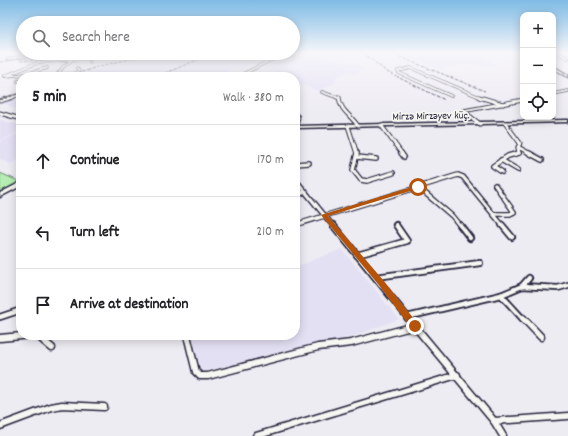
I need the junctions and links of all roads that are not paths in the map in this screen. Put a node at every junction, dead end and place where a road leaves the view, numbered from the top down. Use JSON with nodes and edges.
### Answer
{"nodes":[{"id":1,"x":11,"y":73,"type":"edge"},
{"id":2,"x":400,"y":73,"type":"edge"},
{"id":3,"x":423,"y":73,"type":"edge"},
{"id":4,"x":16,"y":75,"type":"edge"},
{"id":5,"x":5,"y":76,"type":"junction"},
{"id":6,"x":0,"y":78,"type":"edge"},
{"id":7,"x":568,"y":91,"type":"edge"},
{"id":8,"x":322,"y":92,"type":"dead end"},
{"id":9,"x":556,"y":93,"type":"edge"},
{"id":10,"x":16,"y":96,"type":"edge"},
{"id":11,"x":451,"y":96,"type":"dead end"},
{"id":12,"x":0,"y":101,"type":"edge"},
{"id":13,"x":520,"y":101,"type":"edge"},
{"id":14,"x":503,"y":104,"type":"junction"},
{"id":15,"x":0,"y":113,"type":"edge"},
{"id":16,"x":16,"y":118,"type":"edge"},
{"id":17,"x":568,"y":121,"type":"edge"},
{"id":18,"x":505,"y":123,"type":"junction"},
{"id":19,"x":480,"y":124,"type":"junction"},
{"id":20,"x":381,"y":125,"type":"junction"},
{"id":21,"x":348,"y":126,"type":"junction"},
{"id":22,"x":358,"y":126,"type":"junction"},
{"id":23,"x":300,"y":127,"type":"edge"},
{"id":24,"x":518,"y":147,"type":"junction"},
{"id":25,"x":356,"y":157,"type":"junction"},
{"id":26,"x":404,"y":157,"type":"dead end"},
{"id":27,"x":376,"y":159,"type":"dead end"},
{"id":28,"x":501,"y":160,"type":"junction"},
{"id":29,"x":542,"y":160,"type":"dead end"},
{"id":30,"x":309,"y":163,"type":"dead end"},
{"id":31,"x":300,"y":164,"type":"edge"},
{"id":32,"x":518,"y":170,"type":"dead end"},
{"id":33,"x":502,"y":172,"type":"dead end"},
{"id":34,"x":393,"y":173,"type":"dead end"},
{"id":35,"x":300,"y":185,"type":"edge"},
{"id":36,"x":495,"y":185,"type":"dead end"},
{"id":37,"x":16,"y":187,"type":"edge"},
{"id":38,"x":418,"y":187,"type":"junction"},
{"id":39,"x":306,"y":192,"type":"junction"},
{"id":40,"x":300,"y":194,"type":"edge"},
{"id":41,"x":0,"y":195,"type":"edge"},
{"id":42,"x":495,"y":214,"type":"junction"},
{"id":43,"x":324,"y":215,"type":"junction"},
{"id":44,"x":300,"y":223,"type":"edge"},
{"id":45,"x":396,"y":225,"type":"dead end"},
{"id":46,"x":512,"y":237,"type":"dead end"},
{"id":47,"x":470,"y":238,"type":"dead end"},
{"id":48,"x":357,"y":255,"type":"junction"},
{"id":49,"x":480,"y":263,"type":"dead end"},
{"id":50,"x":376,"y":277,"type":"junction"},
{"id":51,"x":529,"y":278,"type":"dead end"},
{"id":52,"x":568,"y":285,"type":"edge"},
{"id":53,"x":522,"y":286,"type":"junction"},
{"id":54,"x":501,"y":295,"type":"junction"},
{"id":55,"x":16,"y":312,"type":"edge"},
{"id":56,"x":407,"y":317,"type":"junction"},
{"id":57,"x":0,"y":318,"type":"edge"},
{"id":58,"x":415,"y":326,"type":"junction"},
{"id":59,"x":16,"y":336,"type":"edge"},
{"id":60,"x":541,"y":337,"type":"dead end"},
{"id":61,"x":0,"y":338,"type":"edge"},
{"id":62,"x":43,"y":340,"type":"edge"},
{"id":63,"x":188,"y":340,"type":"edge"},
{"id":64,"x":52,"y":348,"type":"dead end"},
{"id":65,"x":457,"y":375,"type":"junction"},
{"id":66,"x":104,"y":407,"type":"dead end"},
{"id":67,"x":568,"y":416,"type":"edge"},
{"id":68,"x":494,"y":421,"type":"junction"},
{"id":69,"x":0,"y":426,"type":"edge"},
{"id":70,"x":256,"y":436,"type":"edge"},
{"id":71,"x":503,"y":436,"type":"edge"}],
"edges":[{"from":1,"to":5,"type":"street"},
{"from":2,"to":11,"type":"street"},
{"from":3,"to":14,"type":"street"},
{"from":4,"to":5,"type":"street"},
{"from":5,"to":6,"type":"street"},
{"from":7,"to":9,"type":"street"},
{"from":8,"to":22,"type":"street"},
{"from":10,"to":12,"type":"street"},
{"from":13,"to":14,"type":"street"},
{"from":14,"to":19,"type":"street"},
{"from":15,"to":16,"type":"street"},
{"from":17,"to":18,"type":"main road","name":"Mirzə Mirzəyev küç."},
{"from":18,"to":19,"type":"main road","name":"Mirzə Mirzəyev küç."},
{"from":18,"to":24,"type":"street"},
{"from":19,"to":20,"type":"main road","name":"Mirzə Mirzəyev küç."},
{"from":20,"to":22,"type":"main road","name":"Mirzə Mirzəyev küç."},
{"from":20,"to":26,"type":"street"},
{"from":21,"to":22,"type":"main road","name":"Mirzə Mirzəyev küç."},
{"from":21,"to":23,"type":"main road","name":"Mirzə Mirzəyev küç."},
{"from":21,"to":25,"type":"street"},
{"from":24,"to":28,"type":"street"},
{"from":24,"to":29,"type":"street"},
{"from":25,"to":27,"type":"street"},
{"from":25,"to":34,"type":"street"},
{"from":28,"to":32,"type":"street"},
{"from":28,"to":33,"type":"street"},
{"from":30,"to":31,"type":"street"},
{"from":35,"to":39,"type":"street"},
{"from":36,"to":42,"type":"street"},
{"from":37,"to":41,"type":"main road"},
{"from":38,"to":42,"type":"street"},
{"from":38,"to":43,"type":"street"},
{"from":38,"to":47,"type":"street"},
{"from":39,"to":40,"type":"street"},
{"from":39,"to":43,"type":"street"},
{"from":42,"to":46,"type":"street"},
{"from":43,"to":44,"type":"street"},
{"from":43,"to":48,"type":"street"},
{"from":45,"to":48,"type":"street"},
{"from":48,"to":50,"type":"street"},
{"from":49,"to":50,"type":"street"},
{"from":50,"to":56,"type":"street"},
{"from":51,"to":53,"type":"street"},
{"from":52,"to":53,"type":"street"},
{"from":53,"to":54,"type":"street"},
{"from":54,"to":56,"type":"street"},
{"from":54,"to":60,"type":"street"},
{"from":55,"to":57,"type":"street"},
{"from":56,"to":58,"type":"street"},
{"from":58,"to":63,"type":"street"},
{"from":58,"to":65,"type":"street"},
{"from":59,"to":61,"type":"street"},
{"from":62,"to":64,"type":"street"},
{"from":65,"to":68,"type":"street"},
{"from":65,"to":70,"type":"street"},
{"from":66,"to":69,"type":"street"},
{"from":67,"to":68,"type":"street"},
{"from":68,"to":71,"type":"street"}]}
